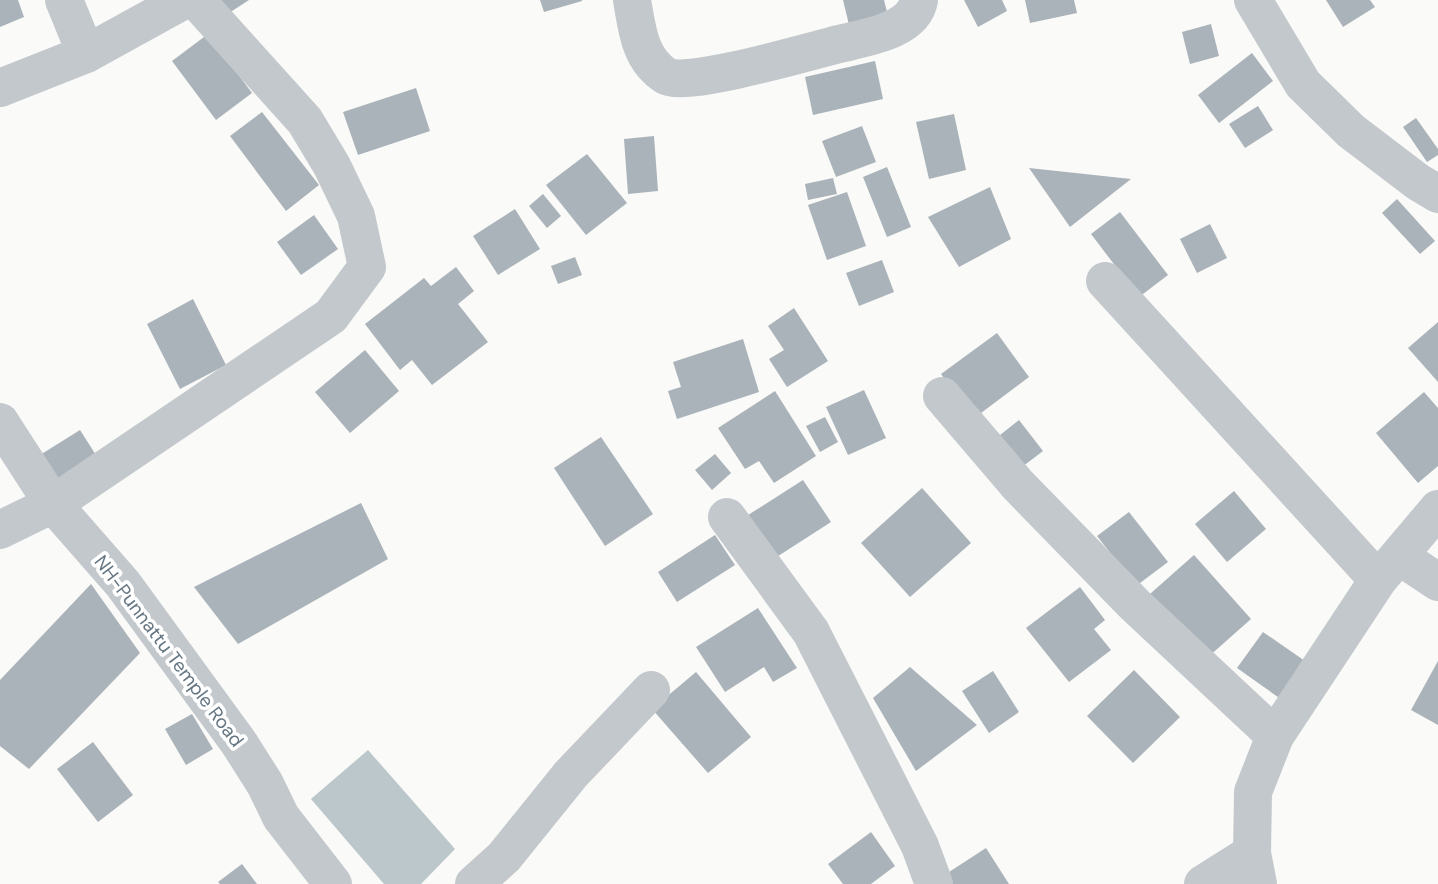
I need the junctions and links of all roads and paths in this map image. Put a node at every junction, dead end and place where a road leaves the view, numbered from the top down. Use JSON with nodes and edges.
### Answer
{"nodes":[{"id":1,"x":64,"y":0,"type":"edge"},
{"id":2,"x":184,"y":0,"type":"edge"},
{"id":3,"x":196,"y":0,"type":"edge"},
{"id":4,"x":632,"y":0,"type":"edge"},
{"id":5,"x":919,"y":0,"type":"edge"},
{"id":6,"x":1253,"y":0,"type":"edge"},
{"id":7,"x":86,"y":54,"type":"junction"},
{"id":8,"x":0,"y":88,"type":"edge"},
{"id":9,"x":1438,"y":194,"type":"edge"},
{"id":10,"x":1105,"y":281,"type":"dead end"},
{"id":11,"x":942,"y":396,"type":"dead end"},
{"id":12,"x":0,"y":422,"type":"edge"},
{"id":13,"x":53,"y":504,"type":"junction"},
{"id":14,"x":1438,"y":509,"type":"edge"},
{"id":15,"x":727,"y":517,"type":"dead end"},
{"id":16,"x":0,"y":530,"type":"edge"},
{"id":17,"x":1388,"y":568,"type":"junction"},
{"id":18,"x":1438,"y":582,"type":"edge"},
{"id":19,"x":651,"y":690,"type":"dead end"},
{"id":20,"x":1275,"y":736,"type":"junction"},
{"id":21,"x":1255,"y":869,"type":"edge"},
{"id":22,"x":333,"y":884,"type":"edge"},
{"id":23,"x":474,"y":884,"type":"edge"},
{"id":24,"x":934,"y":884,"type":"edge"},
{"id":25,"x":1203,"y":884,"type":"edge"}],
"edges":[{"from":1,"to":7,"type":"street"},
{"from":2,"to":7,"type":"street"},
{"from":3,"to":13,"type":"street"},
{"from":4,"to":5,"type":"street"},
{"from":6,"to":9,"type":"street"},
{"from":7,"to":8,"type":"street"},
{"from":10,"to":17,"type":"street"},
{"from":11,"to":20,"type":"street"},
{"from":12,"to":13,"type":"street","name":"NH-Punnattu Temple Road"},
{"from":13,"to":16,"type":"street"},
{"from":13,"to":22,"type":"street","name":"NH-Punnattu Temple Road"},
{"from":14,"to":17,"type":"street"},
{"from":15,"to":24,"type":"street"},
{"from":17,"to":18,"type":"street"},
{"from":17,"to":20,"type":"street"},
{"from":19,"to":23,"type":"street"},
{"from":20,"to":21,"type":"street"},
{"from":21,"to":25,"type":"street"}]}
